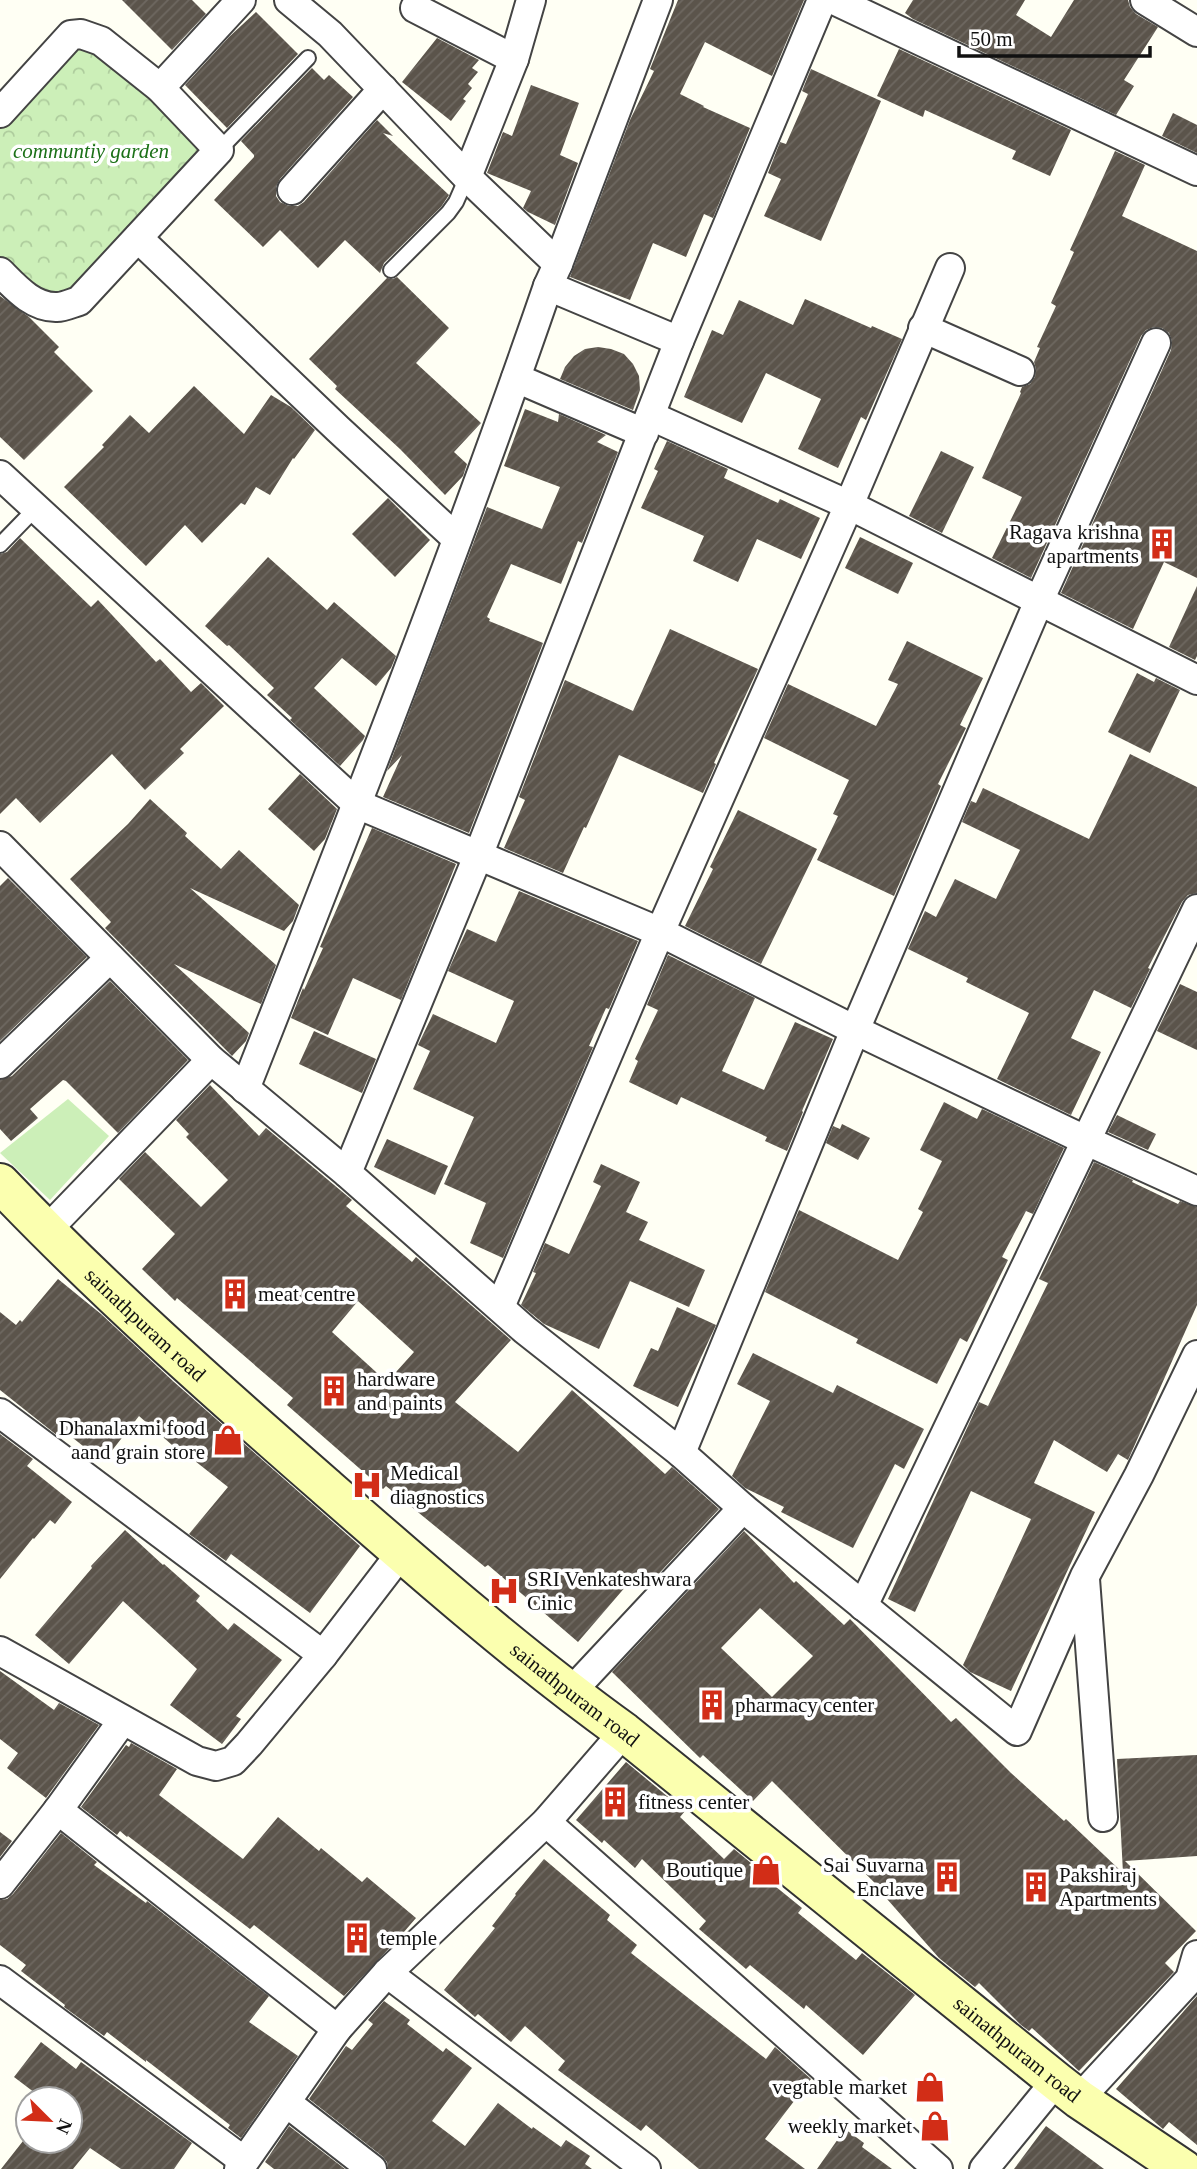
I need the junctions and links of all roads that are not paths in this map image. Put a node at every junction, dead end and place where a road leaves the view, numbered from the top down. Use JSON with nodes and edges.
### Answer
{"nodes":[{"id":1,"x":241,"y":0,"type":"edge"},
{"id":2,"x":289,"y":0,"type":"edge"},
{"id":3,"x":531,"y":0,"type":"edge"},
{"id":4,"x":658,"y":0,"type":"edge"},
{"id":5,"x":822,"y":0,"type":"edge"},
{"id":6,"x":834,"y":0,"type":"edge"},
{"id":7,"x":1145,"y":0,"type":"edge"},
{"id":8,"x":415,"y":8,"type":"dead end"},
{"id":9,"x":1197,"y":32,"type":"edge"},
{"id":10,"x":309,"y":58,"type":"dead end"},
{"id":11,"x":514,"y":59,"type":"junction"},
{"id":12,"x":160,"y":88,"type":"junction"},
{"id":13,"x":383,"y":89,"type":"junction"},
{"id":14,"x":1,"y":110,"type":"edge"},
{"id":15,"x":219,"y":150,"type":"junction"},
{"id":16,"x":1197,"y":171,"type":"edge"},
{"id":17,"x":467,"y":177,"type":"junction"},
{"id":18,"x":292,"y":190,"type":"dead end"},
{"id":19,"x":138,"y":238,"type":"junction"},
{"id":20,"x":950,"y":268,"type":"dead end"},
{"id":21,"x":391,"y":270,"type":"dead end"},
{"id":22,"x":0,"y":272,"type":"edge"},
{"id":23,"x":553,"y":275,"type":"junction"},
{"id":24,"x":923,"y":328,"type":"junction"},
{"id":25,"x":679,"y":341,"type":"junction"},
{"id":26,"x":1156,"y":343,"type":"dead end"},
{"id":27,"x":1020,"y":371,"type":"dead end"},
{"id":28,"x":516,"y":378,"type":"junction"},
{"id":29,"x":648,"y":424,"type":"junction"},
{"id":30,"x":0,"y":475,"type":"edge"},
{"id":31,"x":849,"y":505,"type":"junction"},
{"id":32,"x":36,"y":508,"type":"junction"},
{"id":33,"x":457,"y":539,"type":"junction"},
{"id":34,"x":0,"y":545,"type":"edge"},
{"id":35,"x":1039,"y":601,"type":"junction"},
{"id":36,"x":1197,"y":680,"type":"edge"},
{"id":37,"x":357,"y":804,"type":"junction"},
{"id":38,"x":0,"y":846,"type":"edge"},
{"id":39,"x":478,"y":856,"type":"junction"},
{"id":40,"x":1197,"y":909,"type":"edge"},
{"id":41,"x":660,"y":932,"type":"junction"},
{"id":42,"x":110,"y":958,"type":"junction"},
{"id":43,"x":855,"y":1030,"type":"junction"},
{"id":44,"x":211,"y":1060,"type":"junction"},
{"id":45,"x":0,"y":1064,"type":"edge"},
{"id":46,"x":245,"y":1089,"type":"junction"},
{"id":47,"x":1085,"y":1140,"type":"junction"},
{"id":48,"x":347,"y":1173,"type":"junction"},
{"id":49,"x":0,"y":1182,"type":"edge"},
{"id":50,"x":1197,"y":1191,"type":"edge"},
{"id":51,"x":46,"y":1231,"type":"junction"},
{"id":52,"x":500,"y":1307,"type":"junction"},
{"id":53,"x":1197,"y":1355,"type":"edge"},
{"id":54,"x":0,"y":1413,"type":"edge"},
{"id":55,"x":681,"y":1453,"type":"junction"},
{"id":56,"x":743,"y":1508,"type":"junction"},
{"id":57,"x":402,"y":1552,"type":"junction"},
{"id":58,"x":1085,"y":1576,"type":"junction"},
{"id":59,"x":863,"y":1605,"type":"junction"},
{"id":60,"x":0,"y":1651,"type":"edge"},
{"id":61,"x":323,"y":1655,"type":"junction"},
{"id":62,"x":570,"y":1693,"type":"junction"},
{"id":63,"x":122,"y":1720,"type":"junction"},
{"id":64,"x":624,"y":1732,"type":"junction"},
{"id":65,"x":58,"y":1810,"type":"junction"},
{"id":66,"x":1103,"y":1817,"type":"dead end"},
{"id":67,"x":546,"y":1822,"type":"junction"},
{"id":68,"x":0,"y":1884,"type":"edge"},
{"id":69,"x":1197,"y":1955,"type":"edge"},
{"id":70,"x":387,"y":1973,"type":"junction"},
{"id":71,"x":0,"y":1980,"type":"edge"},
{"id":72,"x":337,"y":2029,"type":"junction"},
{"id":73,"x":1067,"y":2090,"type":"junction"},
{"id":74,"x":287,"y":2103,"type":"junction"},
{"id":75,"x":241,"y":2165,"type":"edge"},
{"id":76,"x":372,"y":2169,"type":"edge"},
{"id":77,"x":646,"y":2169,"type":"edge"},
{"id":78,"x":937,"y":2169,"type":"edge"},
{"id":79,"x":984,"y":2169,"type":"edge"},
{"id":80,"x":1183,"y":2169,"type":"edge"}],
"edges":[{"from":1,"to":12,"type":"street"},
{"from":2,"to":13,"type":"street"},
{"from":3,"to":11,"type":"street"},
{"from":4,"to":23,"type":"street"},
{"from":5,"to":25,"type":"street"},
{"from":6,"to":16,"type":"street"},
{"from":7,"to":9,"type":"street"},
{"from":8,"to":11,"type":"street"},
{"from":10,"to":15,"type":"lane"},
{"from":11,"to":17,"type":"street"},
{"from":12,"to":14,"type":"street"},
{"from":12,"to":15,"type":"street"},
{"from":13,"to":17,"type":"street"},
{"from":13,"to":18,"type":"street"},
{"from":15,"to":19,"type":"street"},
{"from":17,"to":21,"type":"lane"},
{"from":17,"to":23,"type":"street"},
{"from":19,"to":22,"type":"street"},
{"from":19,"to":33,"type":"street"},
{"from":20,"to":24,"type":"street"},
{"from":23,"to":25,"type":"street"},
{"from":23,"to":28,"type":"street"},
{"from":24,"to":27,"type":"street"},
{"from":24,"to":31,"type":"street"},
{"from":25,"to":29,"type":"street"},
{"from":26,"to":35,"type":"street"},
{"from":28,"to":29,"type":"street"},
{"from":28,"to":33,"type":"street"},
{"from":29,"to":31,"type":"street"},
{"from":29,"to":39,"type":"street"},
{"from":30,"to":32,"type":"street"},
{"from":31,"to":35,"type":"street"},
{"from":31,"to":41,"type":"street"},
{"from":32,"to":34,"type":"lane"},
{"from":32,"to":37,"type":"street"},
{"from":33,"to":37,"type":"street"},
{"from":35,"to":36,"type":"street"},
{"from":35,"to":43,"type":"street"},
{"from":37,"to":39,"type":"street"},
{"from":37,"to":46,"type":"street"},
{"from":38,"to":42,"type":"street"},
{"from":39,"to":41,"type":"street"},
{"from":39,"to":48,"type":"street"},
{"from":40,"to":47,"type":"street"},
{"from":41,"to":43,"type":"street"},
{"from":41,"to":52,"type":"street"},
{"from":42,"to":44,"type":"street"},
{"from":42,"to":45,"type":"street"},
{"from":43,"to":47,"type":"street"},
{"from":43,"to":55,"type":"street"},
{"from":44,"to":46,"type":"street"},
{"from":44,"to":51,"type":"street"},
{"from":46,"to":48,"type":"street"},
{"from":47,"to":50,"type":"street"},
{"from":47,"to":59,"type":"street"},
{"from":48,"to":52,"type":"street"},
{"from":49,"to":51,"type":"street","name":"sainathpuram road"},
{"from":51,"to":57,"type":"street","name":"sainathpuram road"},
{"from":52,"to":55,"type":"street"},
{"from":53,"to":58,"type":"street"},
{"from":54,"to":61,"type":"street"},
{"from":55,"to":56,"type":"street"},
{"from":56,"to":59,"type":"street"},
{"from":56,"to":62,"type":"street"},
{"from":57,"to":61,"type":"street"},
{"from":57,"to":62,"type":"street","name":"sainathpuram road"},
{"from":58,"to":59,"type":"street"},
{"from":58,"to":66,"type":"street"},
{"from":60,"to":63,"type":"street"},
{"from":61,"to":63,"type":"street"},
{"from":62,"to":64,"type":"street","name":"sainathpuram road"},
{"from":63,"to":65,"type":"street"},
{"from":64,"to":67,"type":"street"},
{"from":64,"to":73,"type":"street","name":"sainathpuram road"},
{"from":65,"to":68,"type":"street"},
{"from":65,"to":72,"type":"street"},
{"from":67,"to":70,"type":"street"},
{"from":67,"to":78,"type":"street"},
{"from":69,"to":73,"type":"street"},
{"from":70,"to":72,"type":"street"},
{"from":70,"to":77,"type":"street"},
{"from":71,"to":75,"type":"street"},
{"from":72,"to":74,"type":"street"},
{"from":73,"to":79,"type":"street"},
{"from":73,"to":80,"type":"street","name":"sainathpuram road"},
{"from":74,"to":75,"type":"street"},
{"from":74,"to":76,"type":"street"}]}
